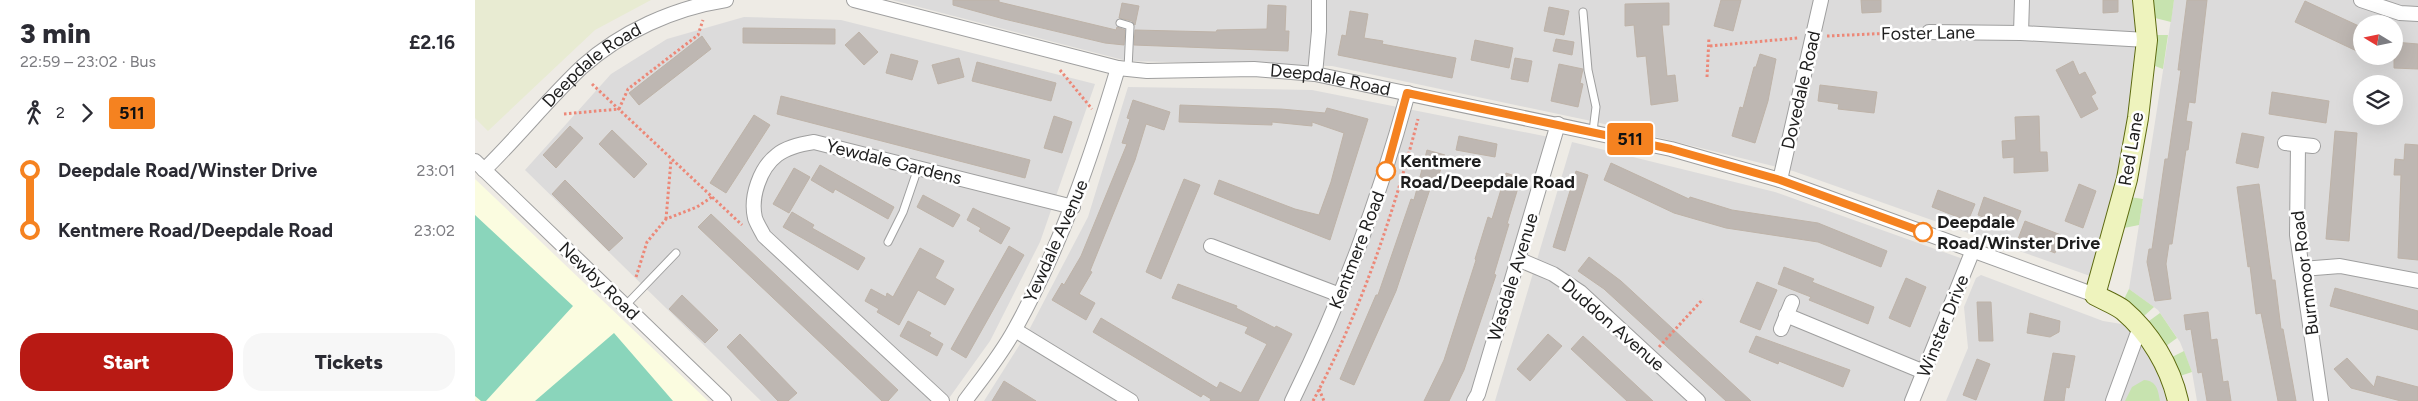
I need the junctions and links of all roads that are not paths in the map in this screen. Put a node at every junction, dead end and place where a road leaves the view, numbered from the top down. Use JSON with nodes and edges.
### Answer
{"nodes":[{"id":1,"x":726,"y":0,"type":"edge"},
{"id":2,"x":854,"y":0,"type":"edge"},
{"id":3,"x":1323,"y":0,"type":"edge"},
{"id":4,"x":1821,"y":0,"type":"edge"},
{"id":5,"x":2022,"y":0,"type":"edge"},
{"id":6,"x":2143,"y":0,"type":"edge"},
{"id":7,"x":2361,"y":0,"type":"edge"},
{"id":8,"x":889,"y":3,"type":"edge"},
{"id":9,"x":1583,"y":12,"type":"dead end"},
{"id":10,"x":2418,"y":14,"type":"edge"},
{"id":11,"x":1120,"y":23,"type":"dead end"},
{"id":12,"x":1929,"y":32,"type":"road end"},
{"id":13,"x":2021,"y":33,"type":"junction"},
{"id":14,"x":2147,"y":40,"type":"junction"},
{"id":15,"x":1123,"y":68,"type":"junction"},
{"id":16,"x":1315,"y":74,"type":"junction"},
{"id":17,"x":1407,"y":93,"type":"junction"},
{"id":18,"x":1558,"y":124,"type":"junction"},
{"id":19,"x":1593,"y":131,"type":"junction"},
{"id":20,"x":2313,"y":146,"type":"dead end"},
{"id":21,"x":480,"y":165,"type":"edge"},
{"id":22,"x":918,"y":168,"type":"junction"},
{"id":23,"x":1780,"y":180,"type":"junction"},
{"id":24,"x":1073,"y":207,"type":"junction"},
{"id":25,"x":888,"y":242,"type":"dead end"},
{"id":26,"x":1209,"y":246,"type":"dead end"},
{"id":27,"x":1973,"y":250,"type":"junction"},
{"id":28,"x":676,"y":253,"type":"dead end"},
{"id":29,"x":1520,"y":260,"type":"junction"},
{"id":30,"x":2302,"y":269,"type":"junction"},
{"id":31,"x":2418,"y":282,"type":"edge"},
{"id":32,"x":2095,"y":295,"type":"junction"},
{"id":33,"x":1340,"y":296,"type":"junction"},
{"id":34,"x":1792,"y":302,"type":"dead end"},
{"id":35,"x":625,"y":306,"type":"junction"},
{"id":36,"x":1786,"y":315,"type":"junction"},
{"id":37,"x":2140,"y":327,"type":"junction"},
{"id":38,"x":1781,"y":328,"type":"dead end"},
{"id":39,"x":1015,"y":330,"type":"junction"},
{"id":40,"x":1924,"y":372,"type":"junction"},
{"id":41,"x":1480,"y":399,"type":"edge"},
{"id":42,"x":724,"y":401,"type":"edge"},
{"id":43,"x":942,"y":401,"type":"edge"},
{"id":44,"x":965,"y":401,"type":"edge"},
{"id":45,"x":1131,"y":401,"type":"edge"},
{"id":46,"x":1292,"y":401,"type":"edge"},
{"id":47,"x":1699,"y":401,"type":"edge"},
{"id":48,"x":1912,"y":401,"type":"edge"},
{"id":49,"x":2113,"y":401,"type":"edge"},
{"id":50,"x":2178,"y":401,"type":"edge"},
{"id":51,"x":2321,"y":401,"type":"edge"}],
"edges":[{"from":1,"to":21,"type":"street","name":"Deepdale Road"},
{"from":2,"to":8,"type":"street","name":"Deepdale Road"},
{"from":3,"to":16,"type":"street"},
{"from":4,"to":23,"type":"street","name":"Dovedale Road"},
{"from":5,"to":13,"type":"street"},
{"from":6,"to":14,"type":"street","name":"Red Lane"},
{"from":7,"to":10,"type":"street"},
{"from":8,"to":15,"type":"street","name":"Deepdale Road"},
{"from":9,"to":19,"type":"lane"},
{"from":11,"to":15,"type":"lane"},
{"from":12,"to":13,"type":"street","name":"Foster Lane"},
{"from":13,"to":14,"type":"street","name":"Foster Lane"},
{"from":14,"to":32,"type":"street","name":"Red Lane"},
{"from":15,"to":16,"type":"street","name":"Deepdale Road"},
{"from":15,"to":24,"type":"street","name":"Yewdale Avenue"},
{"from":16,"to":17,"type":"street","name":"Deepdale Road"},
{"from":17,"to":18,"type":"street","name":"Deepdale Road"},
{"from":17,"to":33,"type":"street","name":"Kentmere Road"},
{"from":18,"to":19,"type":"street","name":"Deepdale Road"},
{"from":18,"to":29,"type":"street","name":"Wasdale Avenue"},
{"from":19,"to":23,"type":"street","name":"Deepdale Road"},
{"from":20,"to":30,"type":"street","name":"Burnmoor Road"},
{"from":21,"to":35,"type":"street","name":"Newby Road"},
{"from":22,"to":24,"type":"street","name":"Yewdale Gardens"},
{"from":22,"to":25,"type":"lane"},
{"from":22,"to":43,"type":"street","name":"Yewdale Gardens"},
{"from":23,"to":27,"type":"street","name":"Deepdale Road"},
{"from":24,"to":39,"type":"street","name":"Yewdale Avenue"},
{"from":26,"to":33,"type":"street"},
{"from":27,"to":32,"type":"street","name":"Deepdale Road"},
{"from":27,"to":40,"type":"street","name":"Winster Drive"},
{"from":28,"to":35,"type":"lane"},
{"from":29,"to":41,"type":"street","name":"Wasdale Avenue"},
{"from":29,"to":47,"type":"street","name":"Duddon Avenue"},
{"from":30,"to":31,"type":"street"},
{"from":30,"to":51,"type":"street","name":"Burnmoor Road"},
{"from":32,"to":37,"type":"street","name":"Deepdale Road"},
{"from":33,"to":46,"type":"street","name":"Kentmere Road"},
{"from":34,"to":36,"type":"street"},
{"from":35,"to":42,"type":"street","name":"Newby Road"},
{"from":36,"to":38,"type":"street"},
{"from":36,"to":40,"type":"street"},
{"from":37,"to":49,"type":"street"},
{"from":37,"to":50,"type":"street","name":"Deepdale Road"},
{"from":39,"to":44,"type":"street","name":"Yewdale Avenue"},
{"from":39,"to":45,"type":"street"},
{"from":40,"to":48,"type":"street","name":"Winster Drive"}]}
